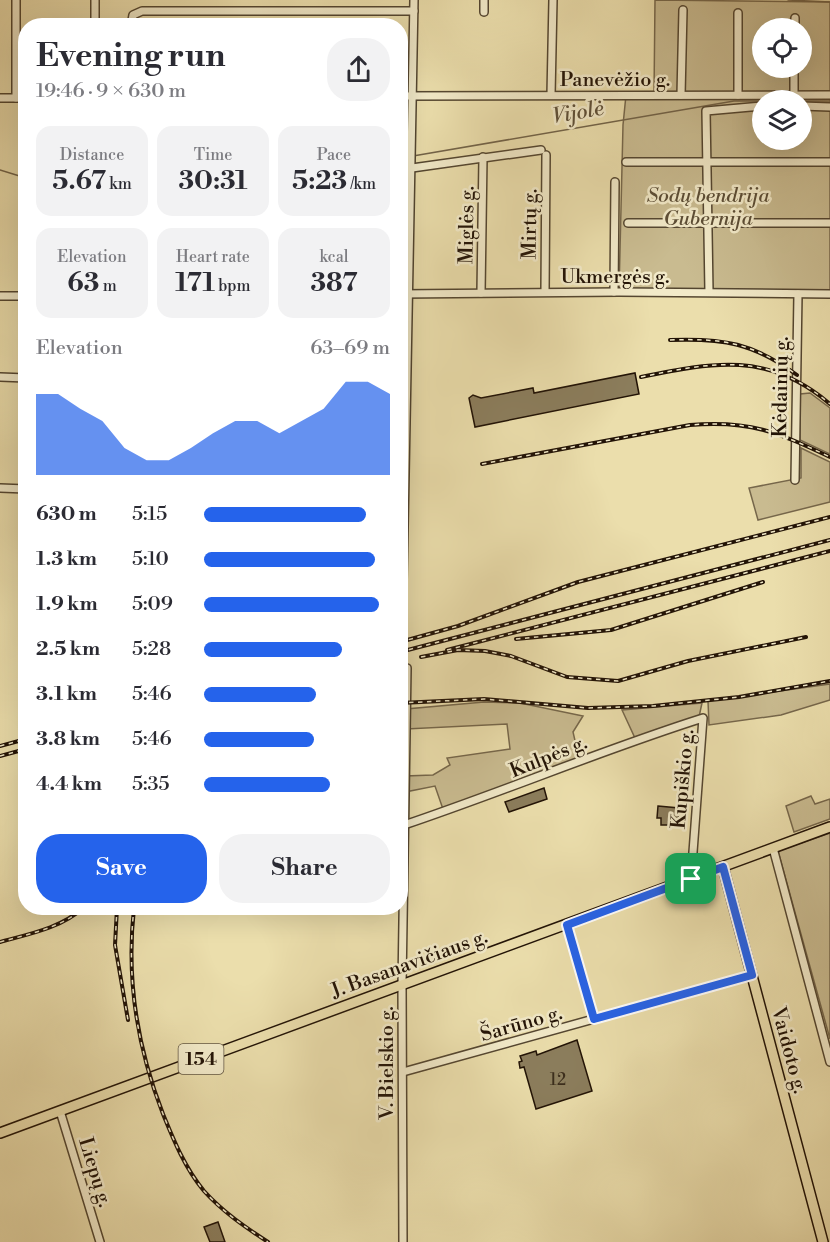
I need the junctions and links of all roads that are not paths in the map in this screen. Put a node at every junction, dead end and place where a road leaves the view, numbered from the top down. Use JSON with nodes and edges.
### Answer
{"nodes":[{"id":1,"x":16,"y":0,"type":"edge"},
{"id":2,"x":95,"y":0,"type":"edge"},
{"id":3,"x":414,"y":0,"type":"edge"},
{"id":4,"x":484,"y":0,"type":"edge"},
{"id":5,"x":553,"y":0,"type":"edge"},
{"id":6,"x":683,"y":10,"type":"dead end"},
{"id":7,"x":414,"y":11,"type":"junction"},
{"id":8,"x":484,"y":12,"type":"dead end"},
{"id":9,"x":738,"y":14,"type":"dead end"},
{"id":10,"x":95,"y":18,"type":"edge"},
{"id":11,"x":132,"y":18,"type":"edge"},
{"id":12,"x":551,"y":95,"type":"junction"},
{"id":13,"x":681,"y":95,"type":"junction"},
{"id":14,"x":738,"y":95,"type":"junction"},
{"id":15,"x":752,"y":95,"type":"edge"},
{"id":16,"x":812,"y":95,"type":"edge"},
{"id":17,"x":830,"y":95,"type":"edge"},
{"id":18,"x":408,"y":96,"type":"edge"},
{"id":19,"x":413,"y":96,"type":"junction"},
{"id":20,"x":0,"y":98,"type":"edge"},
{"id":21,"x":16,"y":98,"type":"joint"},
{"id":22,"x":812,"y":106,"type":"edge"},
{"id":23,"x":752,"y":107,"type":"edge"},
{"id":24,"x":830,"y":107,"type":"edge"},
{"id":25,"x":483,"y":158,"type":"junction"},
{"id":26,"x":412,"y":161,"type":"junction"},
{"id":27,"x":707,"y":161,"type":"junction"},
{"id":28,"x":626,"y":162,"type":"dead end"},
{"id":29,"x":830,"y":162,"type":"edge"},
{"id":30,"x":615,"y":182,"type":"dead end"},
{"id":31,"x":628,"y":223,"type":"dead end"},
{"id":32,"x":707,"y":223,"type":"junction"},
{"id":33,"x":830,"y":223,"type":"edge"},
{"id":34,"x":545,"y":292,"type":"junction"},
{"id":35,"x":614,"y":292,"type":"junction"},
{"id":36,"x":709,"y":292,"type":"junction"},
{"id":37,"x":481,"y":293,"type":"junction"},
{"id":38,"x":409,"y":294,"type":"junction"},
{"id":39,"x":798,"y":294,"type":"junction"},
{"id":40,"x":830,"y":294,"type":"edge"},
{"id":41,"x":0,"y":296,"type":"edge"},
{"id":42,"x":18,"y":296,"type":"edge"},
{"id":43,"x":408,"y":312,"type":"edge"},
{"id":44,"x":0,"y":377,"type":"edge"},
{"id":45,"x":18,"y":378,"type":"edge"},
{"id":46,"x":795,"y":480,"type":"dead end"},
{"id":47,"x":0,"y":488,"type":"edge"},
{"id":48,"x":18,"y":489,"type":"edge"},
{"id":49,"x":703,"y":718,"type":"joint"},
{"id":50,"x":408,"y":824,"type":"edge"},
{"id":51,"x":830,"y":827,"type":"edge"},
{"id":52,"x":773,"y":849,"type":"junction"},
{"id":53,"x":723,"y":867,"type":"junction"},
{"id":54,"x":691,"y":879,"type":"junction"},
{"id":55,"x":403,"y":915,"type":"edge"},
{"id":56,"x":567,"y":925,"type":"junction"},
{"id":57,"x":752,"y":975,"type":"junction"},
{"id":58,"x":402,"y":985,"type":"junction"},
{"id":59,"x":594,"y":1019,"type":"junction"},
{"id":60,"x":830,"y":1062,"type":"edge"},
{"id":61,"x":403,"y":1072,"type":"junction"},
{"id":62,"x":60,"y":1111,"type":"junction"},
{"id":63,"x":0,"y":1134,"type":"edge"},
{"id":64,"x":100,"y":1242,"type":"edge"},
{"id":65,"x":403,"y":1242,"type":"edge"},
{"id":66,"x":823,"y":1242,"type":"edge"}],
"edges":[{"from":1,"to":21,"type":"street"},
{"from":2,"to":10,"type":"street"},
{"from":3,"to":7,"type":"street"},
{"from":4,"to":8,"type":"street"},
{"from":5,"to":12,"type":"street"},
{"from":6,"to":13,"type":"street"},
{"from":7,"to":11,"type":"street"},
{"from":7,"to":19,"type":"street"},
{"from":9,"to":14,"type":"street"},
{"from":12,"to":13,"type":"street","name":"Panevėžio g."},
{"from":12,"to":19,"type":"street","name":"Panevėžio g."},
{"from":13,"to":14,"type":"street","name":"Panevėžio g."},
{"from":14,"to":15,"type":"street","name":"Panevėžio g."},
{"from":16,"to":17,"type":"street","name":"Panevėžio g."},
{"from":18,"to":19,"type":"street","name":"Panevėžio g."},
{"from":19,"to":26,"type":"street"},
{"from":20,"to":21,"type":"street"},
{"from":22,"to":24,"type":"street"},
{"from":23,"to":27,"type":"street"},
{"from":25,"to":26,"type":"street"},
{"from":25,"to":34,"type":"street","name":"Mirtų g."},
{"from":25,"to":37,"type":"street","name":"Miglės g."},
{"from":26,"to":38,"type":"street"},
{"from":27,"to":28,"type":"street"},
{"from":27,"to":29,"type":"street"},
{"from":27,"to":32,"type":"street"},
{"from":30,"to":35,"type":"street"},
{"from":31,"to":32,"type":"street"},
{"from":32,"to":33,"type":"street"},
{"from":32,"to":36,"type":"street"},
{"from":34,"to":35,"type":"street","name":"Ukmergės g."},
{"from":34,"to":37,"type":"street","name":"Ukmergės g."},
{"from":35,"to":36,"type":"street","name":"Ukmergės g."},
{"from":36,"to":39,"type":"street","name":"Ukmergės g."},
{"from":37,"to":38,"type":"street","name":"Ukmergės g."},
{"from":38,"to":43,"type":"street"},
{"from":39,"to":40,"type":"street","name":"Ukmergės g."},
{"from":39,"to":46,"type":"street","name":"Kėdainių g."},
{"from":41,"to":42,"type":"street"},
{"from":44,"to":45,"type":"street"},
{"from":47,"to":48,"type":"street"},
{"from":49,"to":50,"type":"street","name":"Kulpės g."},
{"from":49,"to":54,"type":"street","name":"Kupiškio g."},
{"from":51,"to":52,"type":"main road","name":"J. Basanavičiaus g.","number":"154"},
{"from":52,"to":53,"type":"main road","name":"J. Basanavičiaus g.","number":"154"},
{"from":52,"to":60,"type":"street"},
{"from":53,"to":54,"type":"main road","name":"J. Basanavičiaus g.","number":"154"},
{"from":53,"to":57,"type":"main road","name":"Vaidoto g."},
{"from":54,"to":56,"type":"main road","name":"J. Basanavičiaus g.","number":"154"},
{"from":55,"to":58,"type":"street","name":"V. Bielskio g."},
{"from":56,"to":58,"type":"main road","name":"J. Basanavičiaus g.","number":"154"},
{"from":56,"to":59,"type":"street"},
{"from":57,"to":59,"type":"street","name":"Šarūno g."},
{"from":57,"to":66,"type":"main road","name":"Vaidoto g."},
{"from":58,"to":61,"type":"street","name":"V. Bielskio g."},
{"from":58,"to":62,"type":"main road","name":"J. Basanavičiaus g.","number":"154"},
{"from":59,"to":61,"type":"street","name":"Šarūno g."},
{"from":61,"to":65,"type":"street","name":"V. Bielskio g."},
{"from":62,"to":63,"type":"main road","name":"J. Basanavičiaus g.","number":"154"},
{"from":62,"to":64,"type":"street","name":"Liepų g."}]}
